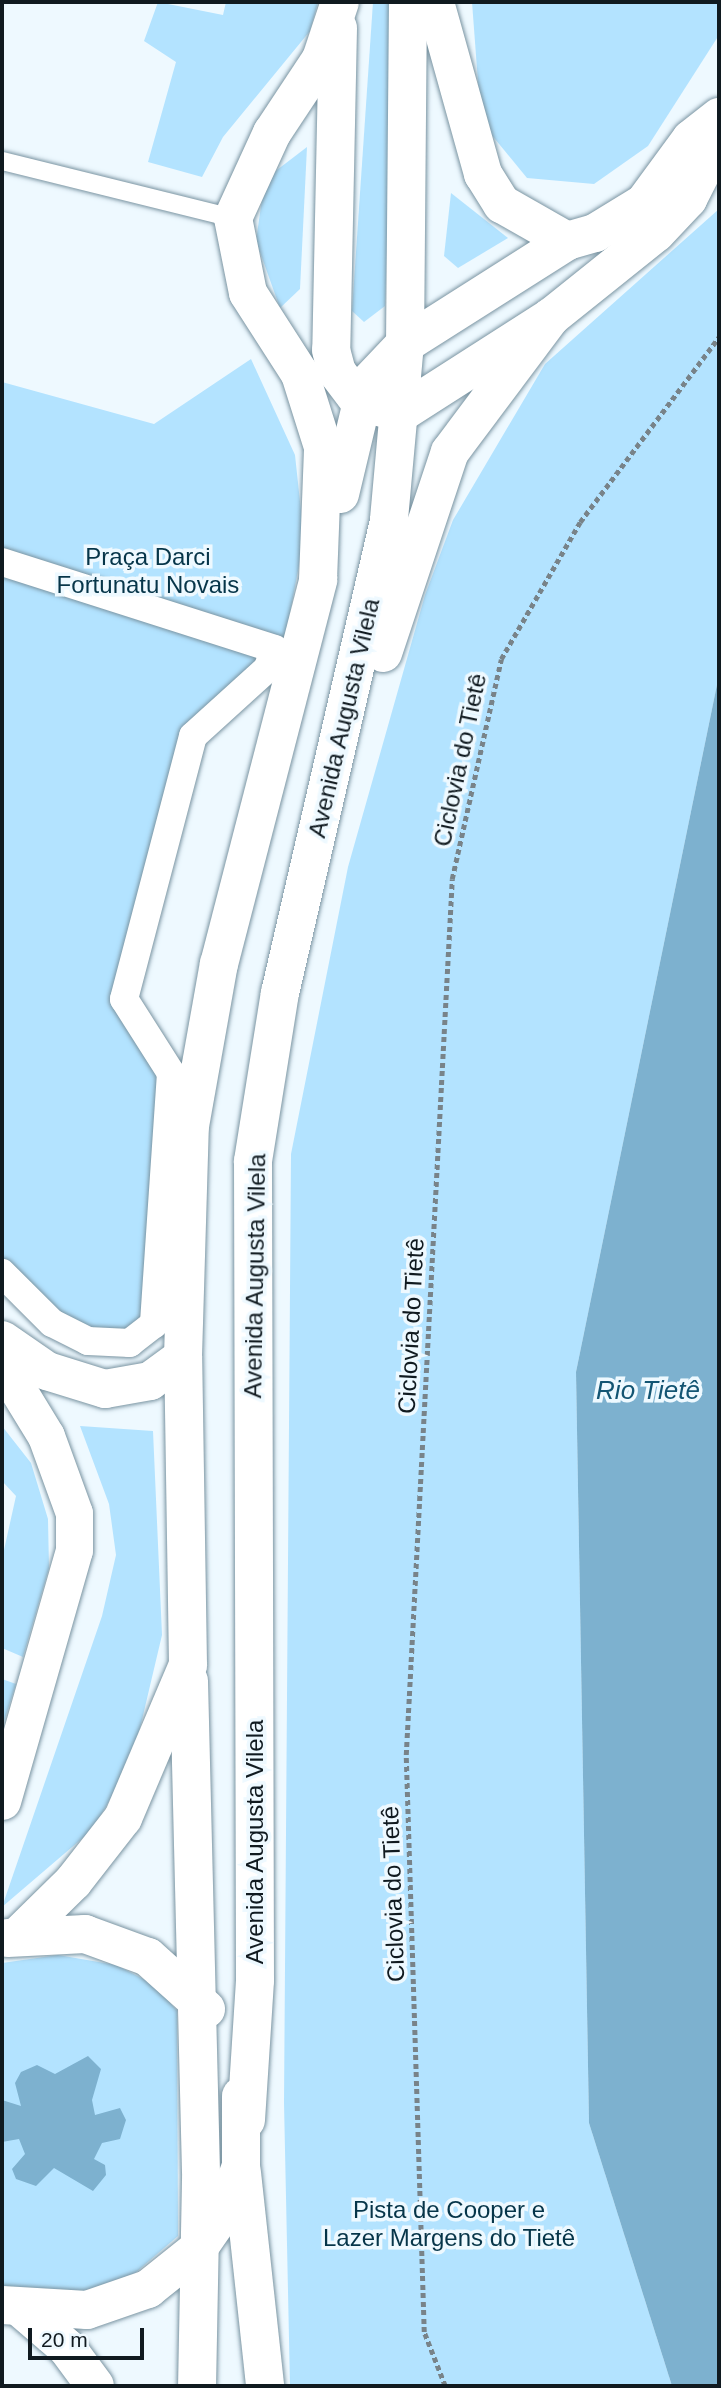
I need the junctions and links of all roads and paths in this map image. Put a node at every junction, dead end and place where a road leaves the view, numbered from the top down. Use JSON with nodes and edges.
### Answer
{"nodes":[{"id":1,"x":408,"y":2,"type":"edge"},
{"id":2,"x":435,"y":2,"type":"edge"},
{"id":3,"x":339,"y":10,"type":"edge"},
{"id":4,"x":719,"y":117,"type":"edge"},
{"id":5,"x":719,"y":138,"type":"edge"},
{"id":6,"x":2,"y":161,"type":"edge"},
{"id":7,"x":233,"y":218,"type":"junction"},
{"id":8,"x":567,"y":241,"type":"junction"},
{"id":9,"x":551,"y":317,"type":"junction"},
{"id":10,"x":719,"y":337,"type":"edge"},
{"id":11,"x":405,"y":344,"type":"junction"},
{"id":12,"x":360,"y":402,"type":"junction"},
{"id":13,"x":401,"y":413,"type":"junction"},
{"id":14,"x":2,"y":562,"type":"edge"},
{"id":15,"x":318,"y":580,"type":"junction"},
{"id":16,"x":311,"y":864,"type":"junction"},
{"id":17,"x":2,"y":1273,"type":"edge"},
{"id":18,"x":2,"y":1340,"type":"edge"},
{"id":19,"x":183,"y":1357,"type":"junction"},
{"id":20,"x":2,"y":1364,"type":"edge"},
{"id":21,"x":188,"y":1665,"type":"junction"},
{"id":22,"x":2,"y":1801,"type":"edge"},
{"id":23,"x":11,"y":1937,"type":"edge"},
{"id":24,"x":199,"y":1998,"type":"junction"},
{"id":25,"x":246,"y":2120,"type":"junction"},
{"id":26,"x":241,"y":2166,"type":"junction"},
{"id":27,"x":198,"y":2249,"type":"junction"},
{"id":28,"x":13,"y":2307,"type":"edge"},
{"id":29,"x":95,"y":2386,"type":"edge"},
{"id":30,"x":197,"y":2386,"type":"edge"},
{"id":31,"x":265,"y":2386,"type":"edge"},
{"id":32,"x":445,"y":2386,"type":"edge"}],
"edges":[{"from":1,"to":11,"type":"main road","name":"Avenida Augusta Vilela"},
{"from":2,"to":8,"type":"main road"},
{"from":3,"to":7,"type":"main road"},
{"from":3,"to":12,"type":"main road"},
{"from":4,"to":8,"type":"main road"},
{"from":5,"to":9,"type":"main road"},
{"from":6,"to":7,"type":"lane"},
{"from":7,"to":15,"type":"main road"},
{"from":8,"to":11,"type":"main road"},
{"from":9,"to":13,"type":"main road"},
{"from":9,"to":16,"type":"main road"},
{"from":10,"to":32,"type":"path","name":"Ciclovia do Tietê"},
{"from":11,"to":12,"type":"main road"},
{"from":11,"to":13,"type":"main road","name":"Avenida Augusta Vilela"},
{"from":12,"to":13,"type":"main road"},
{"from":12,"to":15,"type":"main road"},
{"from":13,"to":16,"type":"main road","name":"Avenida Augusta Vilela"},
{"from":14,"to":17,"type":"street"},
{"from":15,"to":19,"type":"main road"},
{"from":16,"to":25,"type":"main road","name":"Avenida Augusta Vilela"},
{"from":18,"to":19,"type":"main road"},
{"from":19,"to":21,"type":"main road"},
{"from":20,"to":22,"type":"street"},
{"from":21,"to":23,"type":"main road"},
{"from":21,"to":24,"type":"main road"},
{"from":23,"to":24,"type":"main road"},
{"from":24,"to":25,"type":"main road"},
{"from":24,"to":27,"type":"main road"},
{"from":25,"to":26,"type":"main road"},
{"from":26,"to":27,"type":"main road"},
{"from":26,"to":31,"type":"main road"},
{"from":27,"to":28,"type":"main road"},
{"from":27,"to":30,"type":"main road"},
{"from":28,"to":29,"type":"main road"}]}
